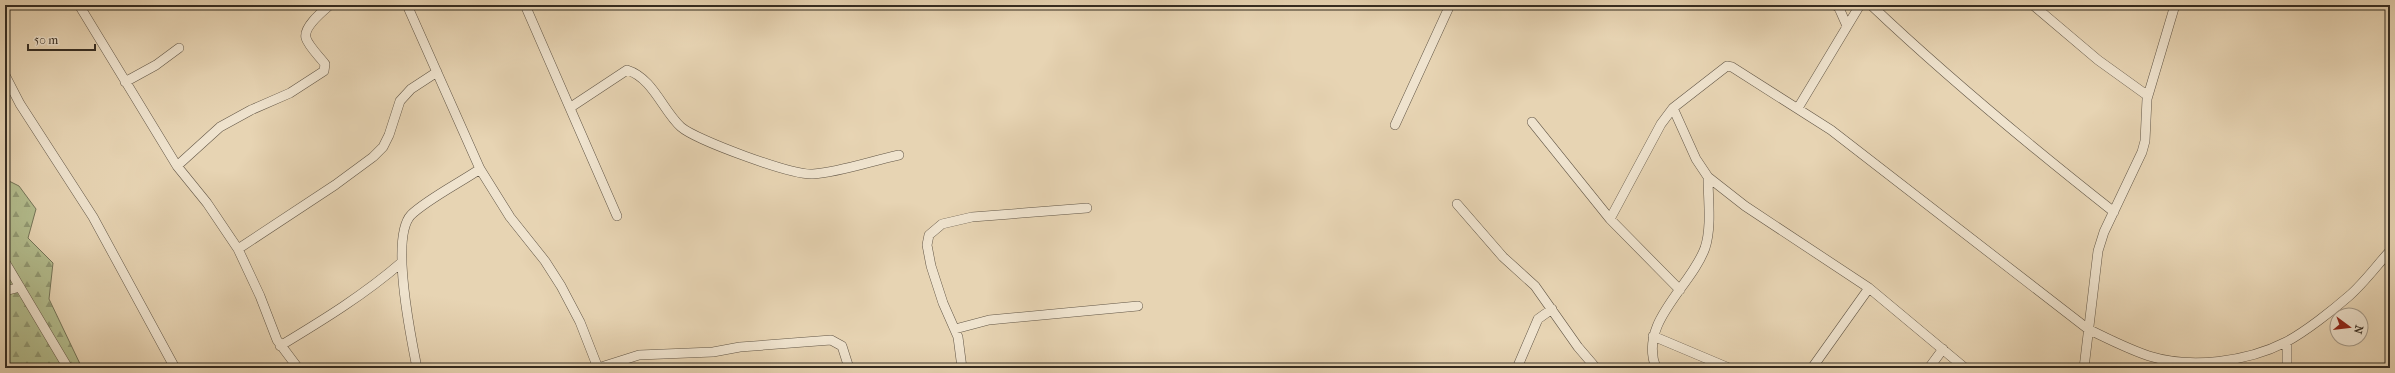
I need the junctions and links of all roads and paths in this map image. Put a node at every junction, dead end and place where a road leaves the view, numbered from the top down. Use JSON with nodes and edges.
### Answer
{"nodes":[{"id":1,"x":79,"y":5,"type":"edge"},
{"id":2,"x":330,"y":5,"type":"edge"},
{"id":3,"x":407,"y":5,"type":"edge"},
{"id":4,"x":526,"y":5,"type":"edge"},
{"id":5,"x":1450,"y":5,"type":"edge"},
{"id":6,"x":1871,"y":5,"type":"edge"},
{"id":7,"x":2032,"y":5,"type":"edge"},
{"id":8,"x":2175,"y":5,"type":"edge"},
{"id":9,"x":1837,"y":7,"type":"edge"},
{"id":10,"x":1858,"y":8,"type":"edge"},
{"id":11,"x":1847,"y":26,"type":"junction"},
{"id":12,"x":179,"y":48,"type":"dead end"},
{"id":13,"x":437,"y":72,"type":"junction"},
{"id":14,"x":5,"y":75,"type":"edge"},
{"id":15,"x":124,"y":82,"type":"junction"},
{"id":16,"x":2148,"y":96,"type":"junction"},
{"id":17,"x":570,"y":107,"type":"junction"},
{"id":18,"x":1673,"y":108,"type":"junction"},
{"id":19,"x":1798,"y":108,"type":"junction"},
{"id":20,"x":1532,"y":122,"type":"dead end"},
{"id":21,"x":1395,"y":125,"type":"dead end"},
{"id":22,"x":899,"y":155,"type":"dead end"},
{"id":23,"x":177,"y":166,"type":"junction"},
{"id":24,"x":480,"y":169,"type":"junction"},
{"id":25,"x":1708,"y":177,"type":"junction"},
{"id":26,"x":1457,"y":204,"type":"dead end"},
{"id":27,"x":1087,"y":208,"type":"dead end"},
{"id":28,"x":2114,"y":212,"type":"junction"},
{"id":29,"x":617,"y":216,"type":"dead end"},
{"id":30,"x":1610,"y":219,"type":"junction"},
{"id":31,"x":238,"y":249,"type":"junction"},
{"id":32,"x":2390,"y":251,"type":"edge"},
{"id":33,"x":5,"y":262,"type":"edge"},
{"id":34,"x":402,"y":262,"type":"junction"},
{"id":35,"x":20,"y":287,"type":"junction"},
{"id":36,"x":1869,"y":288,"type":"junction"},
{"id":37,"x":1680,"y":290,"type":"junction"},
{"id":38,"x":5,"y":291,"type":"edge"},
{"id":39,"x":1138,"y":306,"type":"dead end"},
{"id":40,"x":1552,"y":309,"type":"junction"},
{"id":41,"x":955,"y":329,"type":"junction"},
{"id":42,"x":2088,"y":329,"type":"junction"},
{"id":43,"x":1653,"y":336,"type":"junction"},
{"id":44,"x":2287,"y":342,"type":"junction"},
{"id":45,"x":280,"y":346,"type":"junction"},
{"id":46,"x":1943,"y":349,"type":"junction"},
{"id":47,"x":64,"y":366,"type":"edge"},
{"id":48,"x":175,"y":368,"type":"edge"},
{"id":49,"x":298,"y":368,"type":"edge"},
{"id":50,"x":417,"y":368,"type":"edge"},
{"id":51,"x":598,"y":368,"type":"edge"},
{"id":52,"x":849,"y":368,"type":"edge"},
{"id":53,"x":962,"y":368,"type":"edge"},
{"id":54,"x":1517,"y":368,"type":"edge"},
{"id":55,"x":1596,"y":368,"type":"edge"},
{"id":56,"x":1656,"y":368,"type":"edge"},
{"id":57,"x":1728,"y":368,"type":"edge"},
{"id":58,"x":1812,"y":368,"type":"edge"},
{"id":59,"x":1929,"y":368,"type":"edge"},
{"id":60,"x":1965,"y":368,"type":"edge"},
{"id":61,"x":2084,"y":368,"type":"edge"},
{"id":62,"x":2287,"y":368,"type":"edge"}],
"edges":[{"from":1,"to":15,"type":"street"},
{"from":2,"to":23,"type":"street"},
{"from":3,"to":13,"type":"street"},
{"from":4,"to":17,"type":"street"},
{"from":5,"to":21,"type":"street"},
{"from":6,"to":28,"type":"street"},
{"from":7,"to":16,"type":"street"},
{"from":8,"to":16,"type":"street"},
{"from":9,"to":10,"type":"street"},
{"from":9,"to":11,"type":"street"},
{"from":10,"to":11,"type":"street"},
{"from":11,"to":19,"type":"street"},
{"from":12,"to":15,"type":"street"},
{"from":13,"to":24,"type":"street"},
{"from":13,"to":31,"type":"street"},
{"from":14,"to":48,"type":"street"},
{"from":15,"to":23,"type":"street"},
{"from":16,"to":28,"type":"street"},
{"from":17,"to":22,"type":"street"},
{"from":17,"to":29,"type":"street"},
{"from":18,"to":19,"type":"street"},
{"from":18,"to":25,"type":"street"},
{"from":18,"to":30,"type":"street"},
{"from":19,"to":42,"type":"street"},
{"from":20,"to":30,"type":"street"},
{"from":23,"to":31,"type":"street"},
{"from":24,"to":34,"type":"street"},
{"from":24,"to":51,"type":"street"},
{"from":25,"to":36,"type":"street"},
{"from":25,"to":37,"type":"street"},
{"from":26,"to":40,"type":"street"},
{"from":27,"to":41,"type":"street"},
{"from":28,"to":42,"type":"street"},
{"from":30,"to":37,"type":"street"},
{"from":31,"to":45,"type":"street"},
{"from":32,"to":44,"type":"street"},
{"from":33,"to":35,"type":"street"},
{"from":34,"to":45,"type":"street"},
{"from":34,"to":50,"type":"street"},
{"from":35,"to":38,"type":"street"},
{"from":35,"to":47,"type":"street"},
{"from":36,"to":46,"type":"street"},
{"from":36,"to":58,"type":"street"},
{"from":37,"to":43,"type":"street"},
{"from":39,"to":41,"type":"street"},
{"from":40,"to":54,"type":"street"},
{"from":40,"to":55,"type":"street"},
{"from":41,"to":53,"type":"street"},
{"from":42,"to":44,"type":"street"},
{"from":42,"to":61,"type":"street"},
{"from":43,"to":56,"type":"street"},
{"from":43,"to":57,"type":"street"},
{"from":44,"to":62,"type":"street"},
{"from":45,"to":49,"type":"street"},
{"from":46,"to":59,"type":"street"},
{"from":46,"to":60,"type":"street"},
{"from":51,"to":52,"type":"street"}]}
